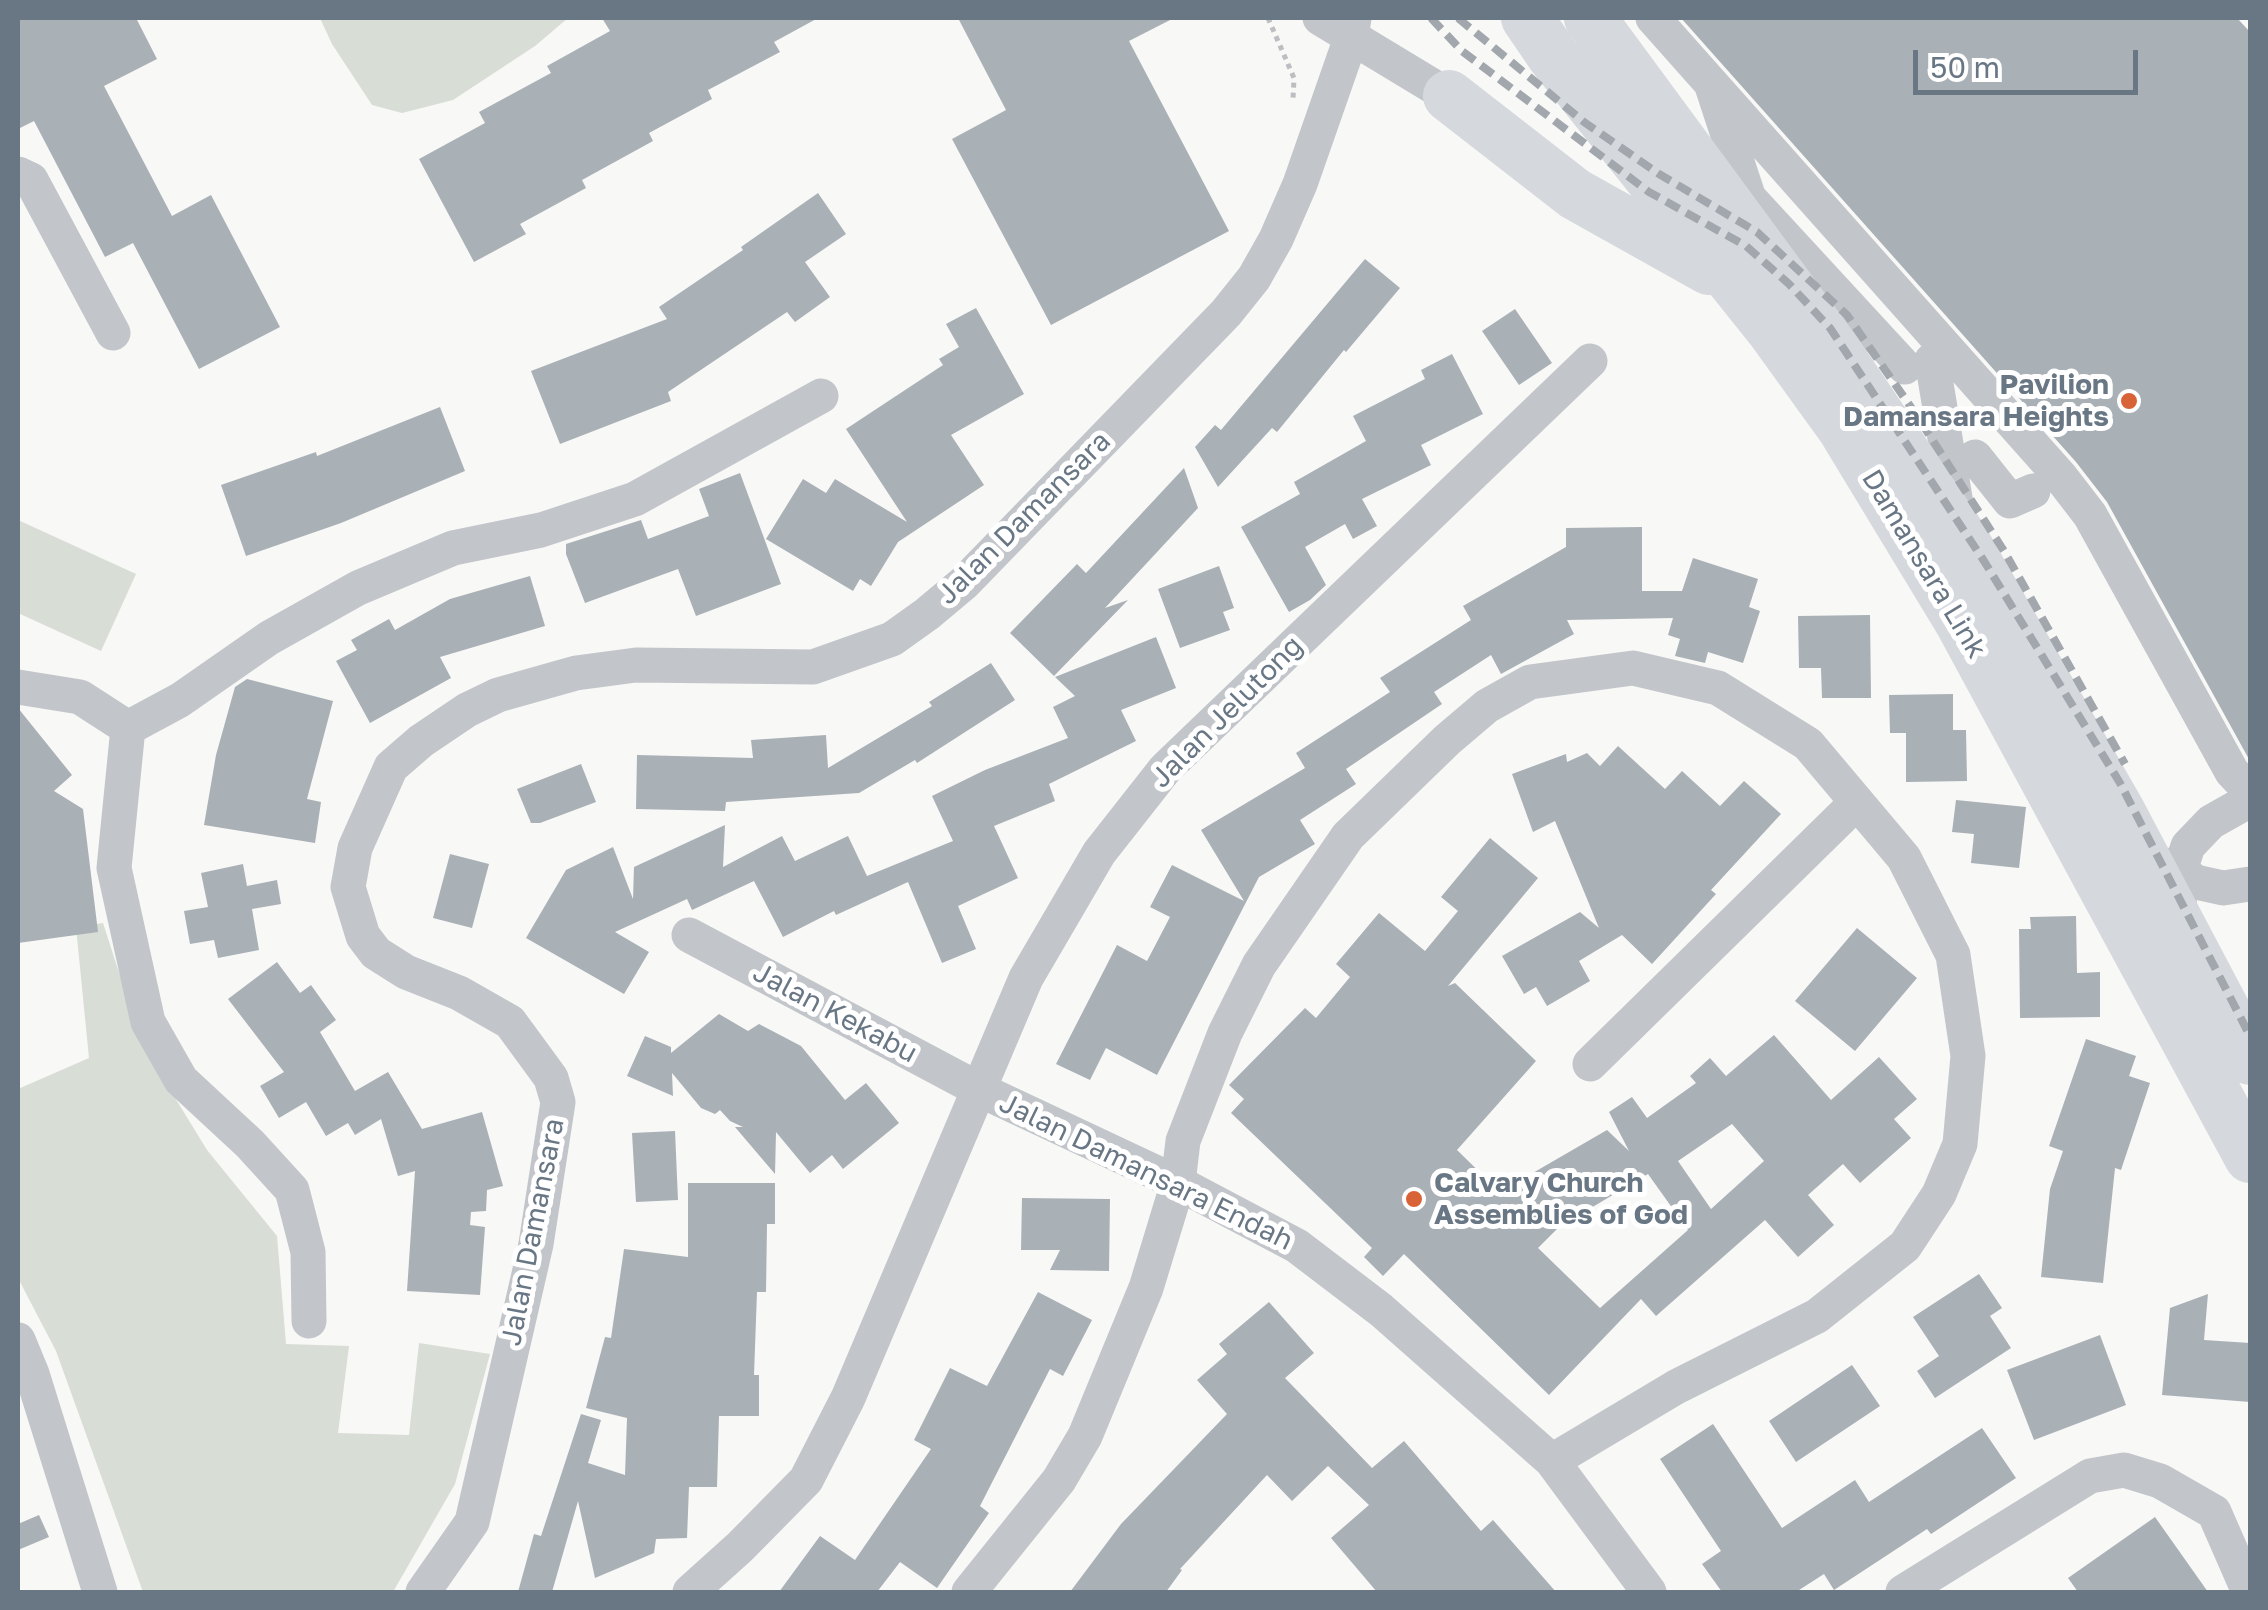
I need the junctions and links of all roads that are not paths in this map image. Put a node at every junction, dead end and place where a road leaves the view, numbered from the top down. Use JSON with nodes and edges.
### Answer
{"nodes":[{"id":1,"x":1320,"y":18,"type":"edge"},
{"id":2,"x":1527,"y":18,"type":"edge"},
{"id":3,"x":1560,"y":18,"type":"edge"},
{"id":4,"x":1590,"y":18,"type":"edge"},
{"id":5,"x":1653,"y":18,"type":"edge"},
{"id":6,"x":1353,"y":28,"type":"edge"},
{"id":7,"x":1629,"y":70,"type":"junction"},
{"id":8,"x":1712,"y":86,"type":"junction"},
{"id":9,"x":1448,"y":96,"type":"joint"},
{"id":10,"x":1629,"y":148,"type":"junction"},
{"id":11,"x":18,"y":174,"type":"edge"},
{"id":12,"x":1801,"y":332,"type":"junction"},
{"id":13,"x":113,"y":333,"type":"dead end"},
{"id":14,"x":1590,"y":361,"type":"dead end"},
{"id":15,"x":821,"y":396,"type":"dead end"},
{"id":16,"x":1975,"y":457,"type":"dead end"},
{"id":17,"x":2033,"y":490,"type":"dead end"},
{"id":18,"x":1962,"y":538,"type":"junction"},
{"id":19,"x":18,"y":687,"type":"edge"},
{"id":20,"x":128,"y":728,"type":"junction"},
{"id":21,"x":2247,"y":799,"type":"edge"},
{"id":22,"x":1857,"y":802,"type":"junction"},
{"id":23,"x":2118,"y":811,"type":"junction"},
{"id":24,"x":2170,"y":865,"type":"joint"},
{"id":25,"x":2250,"y":884,"type":"edge"},
{"id":26,"x":689,"y":936,"type":"dead end"},
{"id":27,"x":2204,"y":987,"type":"junction"},
{"id":28,"x":2250,"y":1059,"type":"edge"},
{"id":29,"x":1590,"y":1064,"type":"dead end"},
{"id":30,"x":2250,"y":1076,"type":"edge"},
{"id":31,"x":980,"y":1090,"type":"junction"},
{"id":32,"x":2250,"y":1100,"type":"edge"},
{"id":33,"x":2250,"y":1157,"type":"edge"},
{"id":34,"x":1178,"y":1184,"type":"junction"},
{"id":35,"x":310,"y":1321,"type":"dead end"},
{"id":36,"x":18,"y":1340,"type":"edge"},
{"id":37,"x":1552,"y":1461,"type":"junction"},
{"id":38,"x":100,"y":1592,"type":"edge"},
{"id":39,"x":423,"y":1592,"type":"edge"},
{"id":40,"x":690,"y":1592,"type":"edge"},
{"id":41,"x":969,"y":1592,"type":"edge"},
{"id":42,"x":1649,"y":1592,"type":"edge"},
{"id":43,"x":1903,"y":1592,"type":"edge"},
{"id":44,"x":2249,"y":1592,"type":"edge"}],
"edges":[{"from":1,"to":6,"type":"street"},
{"from":2,"to":10,"type":"highway","name":"Damansara Link"},
{"from":3,"to":10,"type":"highway"},
{"from":3,"to":12,"type":"highway","name":"Damansara Link"},
{"from":4,"to":7,"type":"highway"},
{"from":5,"to":8,"type":"street"},
{"from":6,"to":9,"type":"street"},
{"from":6,"to":39,"type":"street","name":"Jalan Damansara"},
{"from":7,"to":18,"type":"highway"},
{"from":7,"to":18,"type":"street"},
{"from":8,"to":21,"type":"street"},
{"from":8,"to":27,"type":"street"},
{"from":9,"to":12,"type":"highway"},
{"from":10,"to":33,"type":"highway","name":"Damansara Link"},
{"from":11,"to":13,"type":"street"},
{"from":12,"to":32,"type":"highway","name":"Damansara Link"},
{"from":14,"to":31,"type":"street","name":"Jalan Jelutong"},
{"from":15,"to":20,"type":"street"},
{"from":16,"to":17,"type":"street"},
{"from":18,"to":23,"type":"highway"},
{"from":19,"to":20,"type":"street"},
{"from":20,"to":35,"type":"street"},
{"from":21,"to":27,"type":"street"},
{"from":22,"to":29,"type":"street"},
{"from":22,"to":34,"type":"street"},
{"from":22,"to":37,"type":"street"},
{"from":23,"to":24,"type":"highway"},
{"from":23,"to":28,"type":"highway"},
{"from":24,"to":25,"type":"street"},
{"from":26,"to":31,"type":"street","name":"Jalan Kekabu"},
{"from":27,"to":30,"type":"street"},
{"from":31,"to":34,"type":"street","name":"Jalan Damansara Endah"},
{"from":31,"to":40,"type":"street","name":"Jalan Jelutong"},
{"from":34,"to":37,"type":"street","name":"Jalan Damansara Endah"},
{"from":34,"to":41,"type":"street"},
{"from":36,"to":38,"type":"street"},
{"from":37,"to":42,"type":"street","name":"Jalan Damansara Endah"},
{"from":43,"to":44,"type":"street"}]}
